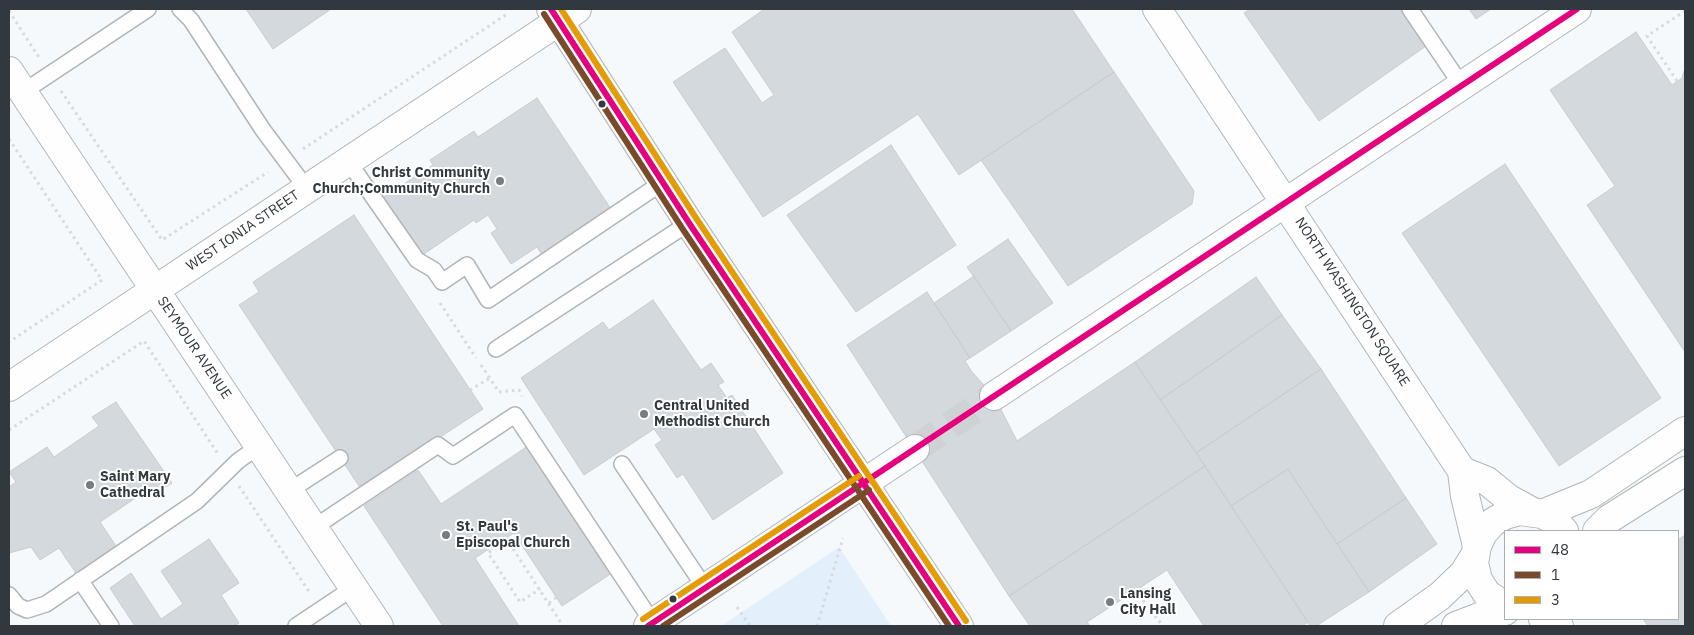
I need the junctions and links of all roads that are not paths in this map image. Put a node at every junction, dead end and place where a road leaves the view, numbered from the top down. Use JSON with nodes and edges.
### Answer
{"nodes":[{"id":1,"x":148,"y":9,"type":"edge"},
{"id":2,"x":180,"y":9,"type":"edge"},
{"id":3,"x":1157,"y":9,"type":"edge"},
{"id":4,"x":1410,"y":9,"type":"edge"},
{"id":5,"x":1577,"y":9,"type":"edge"},
{"id":6,"x":562,"y":13,"type":"edge"},
{"id":7,"x":16,"y":81,"type":"edge"},
{"id":8,"x":1462,"y":86,"type":"junction"},
{"id":9,"x":348,"y":161,"type":"junction"},
{"id":10,"x":663,"y":182,"type":"junction"},
{"id":11,"x":307,"y":189,"type":"junction"},
{"id":12,"x":1286,"y":202,"type":"junction"},
{"id":13,"x":689,"y":223,"type":"junction"},
{"id":14,"x":154,"y":290,"type":"junction"},
{"id":15,"x":496,"y":349,"type":"dead end"},
{"id":16,"x":9,"y":387,"type":"edge"},
{"id":17,"x":994,"y":396,"type":"tunnel mouth"},
{"id":18,"x":1685,"y":430,"type":"edge"},
{"id":19,"x":259,"y":446,"type":"junction"},
{"id":20,"x":914,"y":449,"type":"tunnel mouth"},
{"id":21,"x":340,"y":458,"type":"dead end"},
{"id":22,"x":622,"y":464,"type":"dead end"},
{"id":23,"x":1462,"y":471,"type":"junction"},
{"id":24,"x":1685,"y":471,"type":"edge"},
{"id":25,"x":864,"y":483,"type":"junction"},
{"id":26,"x":289,"y":491,"type":"junction"},
{"id":27,"x":1537,"y":513,"type":"junction"},
{"id":28,"x":313,"y":528,"type":"junction"},
{"id":29,"x":1563,"y":530,"type":"edge"},
{"id":30,"x":1598,"y":530,"type":"edge"},
{"id":31,"x":1476,"y":550,"type":"junction"},
{"id":32,"x":80,"y":580,"type":"junction"},
{"id":33,"x":353,"y":588,"type":"junction"},
{"id":34,"x":705,"y":588,"type":"junction"},
{"id":35,"x":9,"y":595,"type":"edge"},
{"id":36,"x":1504,"y":605,"type":"edge"},
{"id":37,"x":1504,"y":611,"type":"edge"},
{"id":38,"x":1545,"y":620,"type":"edge"},
{"id":39,"x":651,"y":624,"type":"edge"},
{"id":40,"x":111,"y":626,"type":"edge"},
{"id":41,"x":296,"y":626,"type":"edge"},
{"id":42,"x":379,"y":626,"type":"edge"},
{"id":43,"x":959,"y":626,"type":"edge"},
{"id":44,"x":1398,"y":626,"type":"edge"},
{"id":45,"x":1456,"y":626,"type":"edge"},
{"id":46,"x":1559,"y":626,"type":"edge"}],
"edges":[{"from":1,"to":7,"type":"lane"},
{"from":2,"to":11,"type":"lane"},
{"from":3,"to":12,"type":"street","name":"NORTH WASHINGTON SQUARE"},
{"from":4,"to":8,"type":"lane"},
{"from":5,"to":8,"type":"street"},
{"from":6,"to":9,"type":"street","name":"WEST IONIA STREET"},
{"from":6,"to":10,"type":"street"},
{"from":7,"to":14,"type":"street","name":"SEYMOUR AVENUE"},
{"from":8,"to":12,"type":"street"},
{"from":9,"to":10,"type":"lane"},
{"from":9,"to":11,"type":"street","name":"WEST IONIA STREET"},
{"from":10,"to":13,"type":"street"},
{"from":11,"to":14,"type":"street","name":"WEST IONIA STREET"},
{"from":12,"to":17,"type":"street"},
{"from":12,"to":23,"type":"street","name":"NORTH WASHINGTON SQUARE"},
{"from":13,"to":15,"type":"lane"},
{"from":13,"to":25,"type":"street"},
{"from":14,"to":16,"type":"street","name":"WEST IONIA STREET"},
{"from":14,"to":19,"type":"street","name":"SEYMOUR AVENUE"},
{"from":18,"to":27,"type":"street"},
{"from":19,"to":26,"type":"street","name":"SEYMOUR AVENUE"},
{"from":19,"to":32,"type":"lane"},
{"from":20,"to":25,"type":"street"},
{"from":21,"to":26,"type":"lane"},
{"from":22,"to":34,"type":"lane"},
{"from":23,"to":27,"type":"street"},
{"from":23,"to":31,"type":"street"},
{"from":24,"to":30,"type":"street"},
{"from":25,"to":34,"type":"street"},
{"from":25,"to":43,"type":"street"},
{"from":26,"to":28,"type":"street","name":"SEYMOUR AVENUE"},
{"from":27,"to":29,"type":"street"},
{"from":27,"to":31,"type":"street"},
{"from":28,"to":33,"type":"street","name":"SEYMOUR AVENUE"},
{"from":28,"to":39,"type":"lane"},
{"from":31,"to":36,"type":"street"},
{"from":31,"to":44,"type":"street"},
{"from":32,"to":35,"type":"lane"},
{"from":32,"to":40,"type":"lane"},
{"from":33,"to":41,"type":"lane"},
{"from":33,"to":42,"type":"street","name":"SEYMOUR AVENUE"},
{"from":34,"to":39,"type":"street"},
{"from":37,"to":45,"type":"street"},
{"from":38,"to":46,"type":"street"}]}
